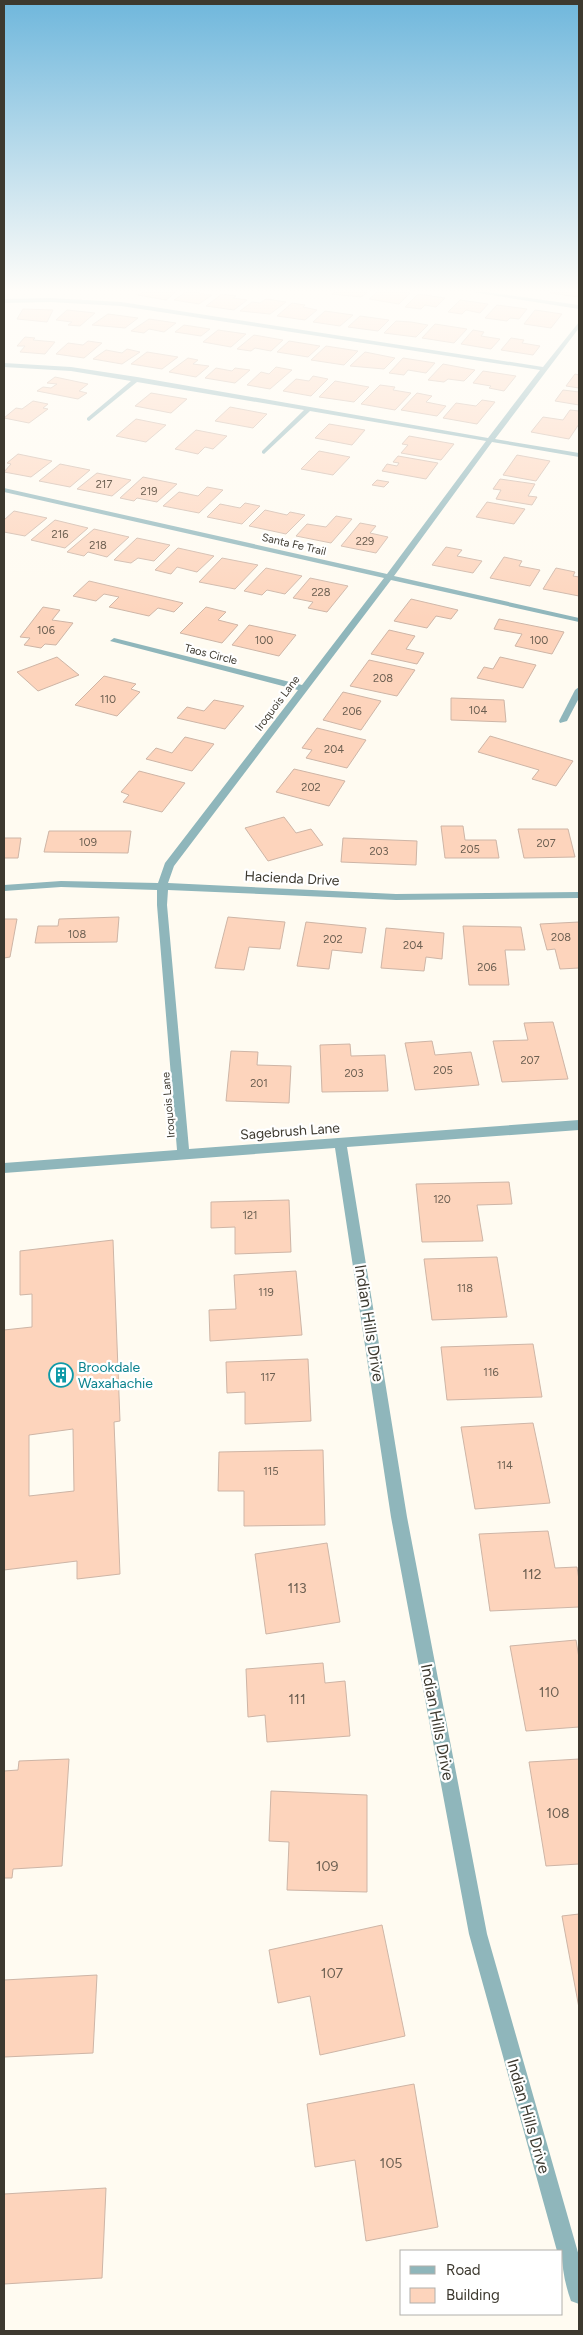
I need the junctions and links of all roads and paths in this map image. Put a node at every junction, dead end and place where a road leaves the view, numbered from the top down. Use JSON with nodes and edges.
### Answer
{"nodes":[{"id":1,"x":110,"y":401,"type":"edge"},
{"id":2,"x":267,"y":401,"type":"edge"},
{"id":3,"x":520,"y":401,"type":"edge"},
{"id":4,"x":309,"y":408,"type":"junction"},
{"id":5,"x":89,"y":419,"type":"dead end"},
{"id":6,"x":490,"y":440,"type":"junction"},
{"id":7,"x":264,"y":452,"type":"dead end"},
{"id":8,"x":579,"y":455,"type":"edge"},
{"id":9,"x":4,"y":490,"type":"edge"},
{"id":10,"x":389,"y":577,"type":"junction"},
{"id":11,"x":579,"y":620,"type":"edge"},
{"id":12,"x":114,"y":641,"type":"dead end"},
{"id":13,"x":302,"y":688,"type":"junction"},
{"id":14,"x":579,"y":690,"type":"edge"},
{"id":15,"x":563,"y":720,"type":"dead end"},
{"id":16,"x":163,"y":887,"type":"junction"},
{"id":17,"x":4,"y":888,"type":"edge"},
{"id":18,"x":579,"y":894,"type":"edge"},
{"id":19,"x":579,"y":1125,"type":"edge"},
{"id":20,"x":340,"y":1142,"type":"junction"},
{"id":21,"x":183,"y":1154,"type":"junction"},
{"id":22,"x":4,"y":1168,"type":"edge"},
{"id":23,"x":579,"y":2293,"type":"edge"}],
"edges":[{"from":1,"to":5,"type":"street"},
{"from":2,"to":4,"type":"street"},
{"from":3,"to":6,"type":"street","name":"Iroquois Lane"},
{"from":4,"to":6,"type":"street"},
{"from":4,"to":7,"type":"street"},
{"from":6,"to":8,"type":"street"},
{"from":6,"to":10,"type":"street","name":"Iroquois Lane"},
{"from":9,"to":10,"type":"street","name":"Santa Fe Trail"},
{"from":10,"to":11,"type":"street","name":"Santa Fe Trail"},
{"from":10,"to":13,"type":"street","name":"Iroquois Lane"},
{"from":12,"to":13,"type":"street","name":"Taos Circle"},
{"from":13,"to":16,"type":"street","name":"Iroquois Lane"},
{"from":14,"to":15,"type":"street"},
{"from":16,"to":17,"type":"street","name":"Hacienda Drive"},
{"from":16,"to":18,"type":"street","name":"Hacienda Drive"},
{"from":16,"to":21,"type":"street","name":"Iroquois Lane"},
{"from":19,"to":20,"type":"street","name":"Sagebrush Lane"},
{"from":20,"to":21,"type":"street","name":"Sagebrush Lane"},
{"from":20,"to":23,"type":"street","name":"Indian Hills Drive"},
{"from":21,"to":22,"type":"street","name":"Sagebrush Lane"}]}
